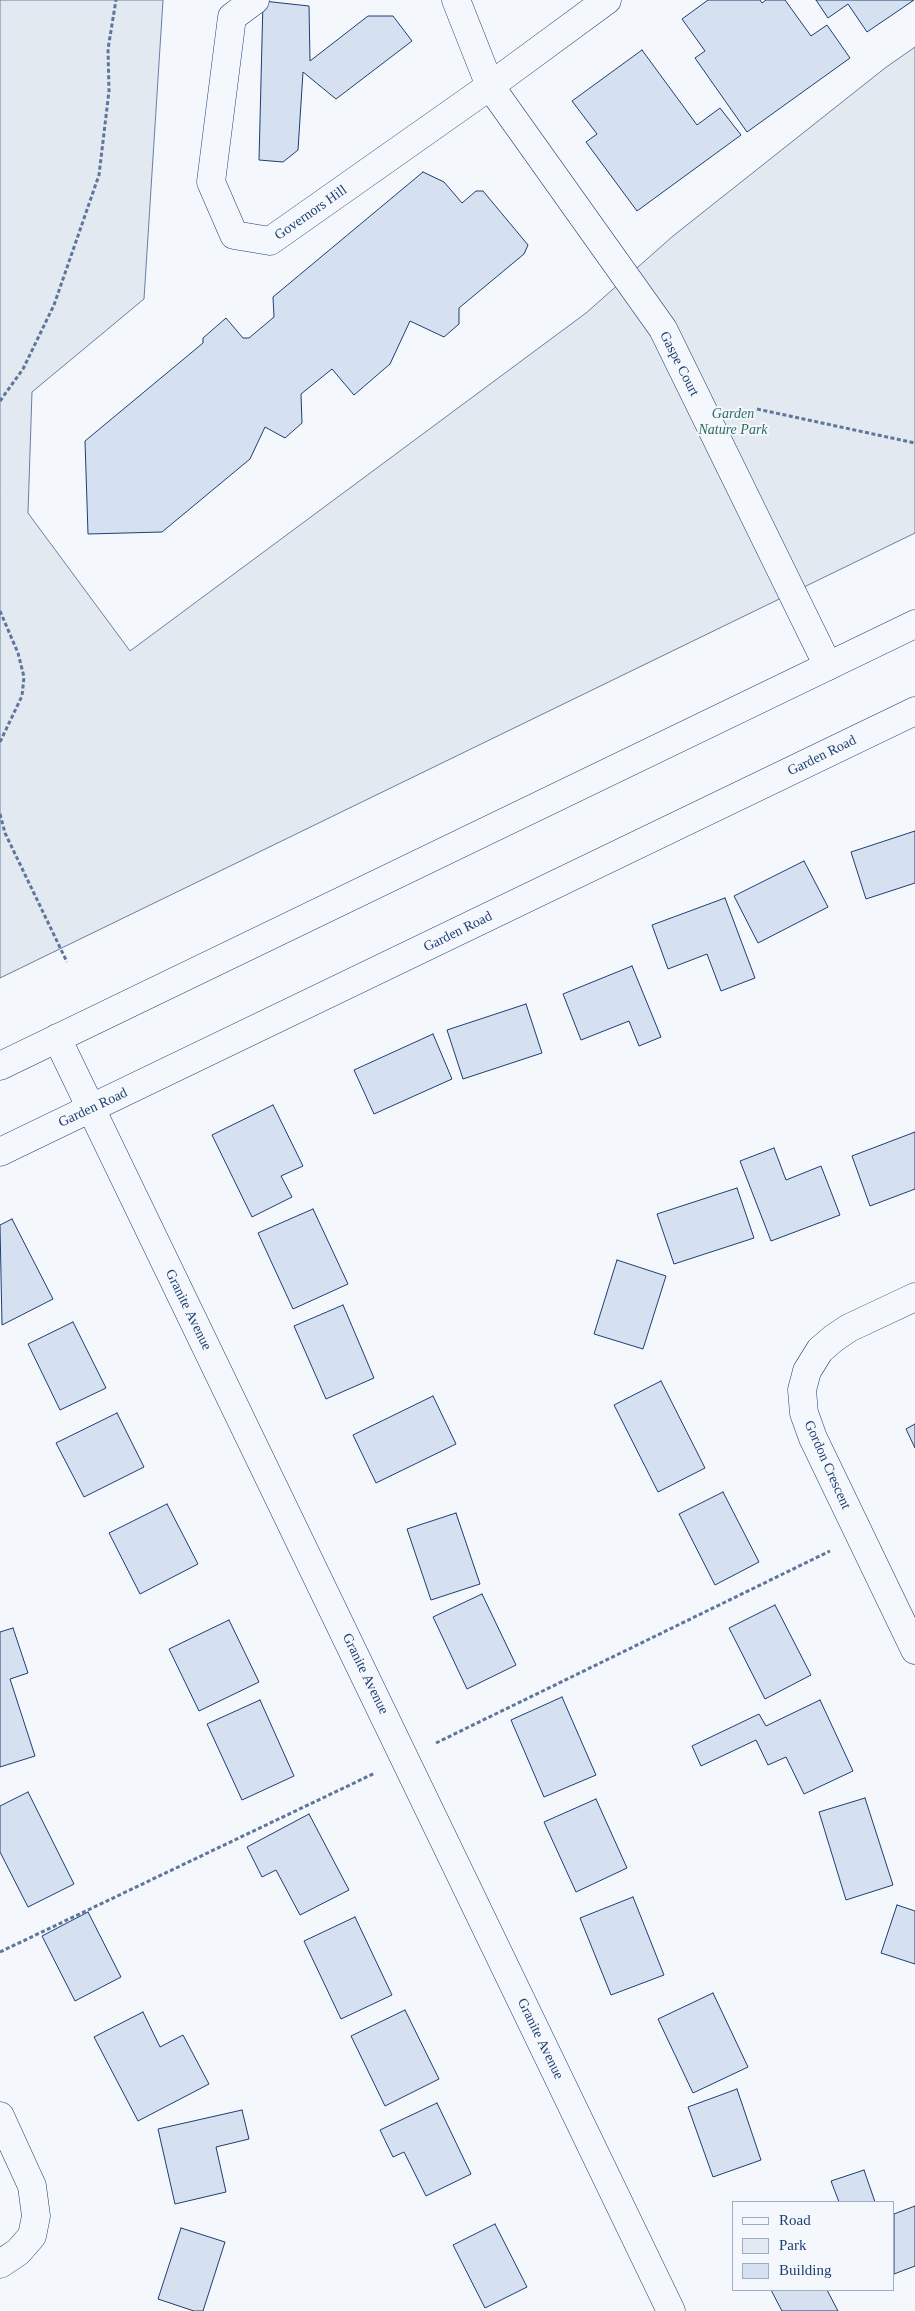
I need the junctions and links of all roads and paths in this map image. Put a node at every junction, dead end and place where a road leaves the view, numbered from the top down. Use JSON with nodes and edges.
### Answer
{"nodes":[{"id":1,"x":116,"y":0,"type":"edge"},
{"id":2,"x":255,"y":0,"type":"edge"},
{"id":3,"x":456,"y":0,"type":"edge"},
{"id":4,"x":607,"y":0,"type":"edge"},
{"id":5,"x":490,"y":86,"type":"junction"},
{"id":6,"x":0,"y":401,"type":"edge"},
{"id":7,"x":756,"y":408,"type":"dead end"},
{"id":8,"x":915,"y":443,"type":"edge"},
{"id":9,"x":0,"y":611,"type":"edge"},
{"id":10,"x":915,"y":624,"type":"edge"},
{"id":11,"x":828,"y":666,"type":"junction"},
{"id":12,"x":915,"y":712,"type":"edge"},
{"id":13,"x":0,"y":742,"type":"edge"},
{"id":14,"x":0,"y":814,"type":"edge"},
{"id":15,"x":68,"y":962,"type":"dead end"},
{"id":16,"x":57,"y":1038,"type":"junction"},
{"id":17,"x":0,"y":1066,"type":"edge"},
{"id":18,"x":90,"y":1108,"type":"junction"},
{"id":19,"x":0,"y":1152,"type":"edge"},
{"id":20,"x":915,"y":1297,"type":"edge"},
{"id":21,"x":861,"y":1538,"type":"junction"},
{"id":22,"x":915,"y":1650,"type":"edge"},
{"id":23,"x":431,"y":1745,"type":"dead end"},
{"id":24,"x":375,"y":1772,"type":"dead end"},
{"id":25,"x":0,"y":1952,"type":"edge"},
{"id":26,"x":0,"y":2116,"type":"edge"},
{"id":27,"x":0,"y":2264,"type":"edge"},
{"id":28,"x":671,"y":2311,"type":"edge"}],
"edges":[{"from":1,"to":6,"type":"path"},
{"from":2,"to":5,"type":"street","name":"Governors Hill"},
{"from":3,"to":5,"type":"street"},
{"from":4,"to":5,"type":"street","name":"Governors Hill"},
{"from":5,"to":11,"type":"street","name":"Gaspe Court"},
{"from":7,"to":8,"type":"path"},
{"from":9,"to":13,"type":"path"},
{"from":10,"to":11,"type":"street"},
{"from":11,"to":16,"type":"street"},
{"from":12,"to":18,"type":"street","name":"Garden Road"},
{"from":14,"to":15,"type":"path"},
{"from":16,"to":17,"type":"street"},
{"from":16,"to":18,"type":"street","name":"Granite Avenue"},
{"from":18,"to":19,"type":"street","name":"Garden Road"},
{"from":18,"to":28,"type":"street","name":"Granite Avenue"},
{"from":20,"to":21,"type":"street","name":"Gordon Crescent"},
{"from":21,"to":22,"type":"street","name":"Gordon Crescent"},
{"from":21,"to":23,"type":"path"},
{"from":24,"to":25,"type":"path"},
{"from":26,"to":27,"type":"street"}]}
